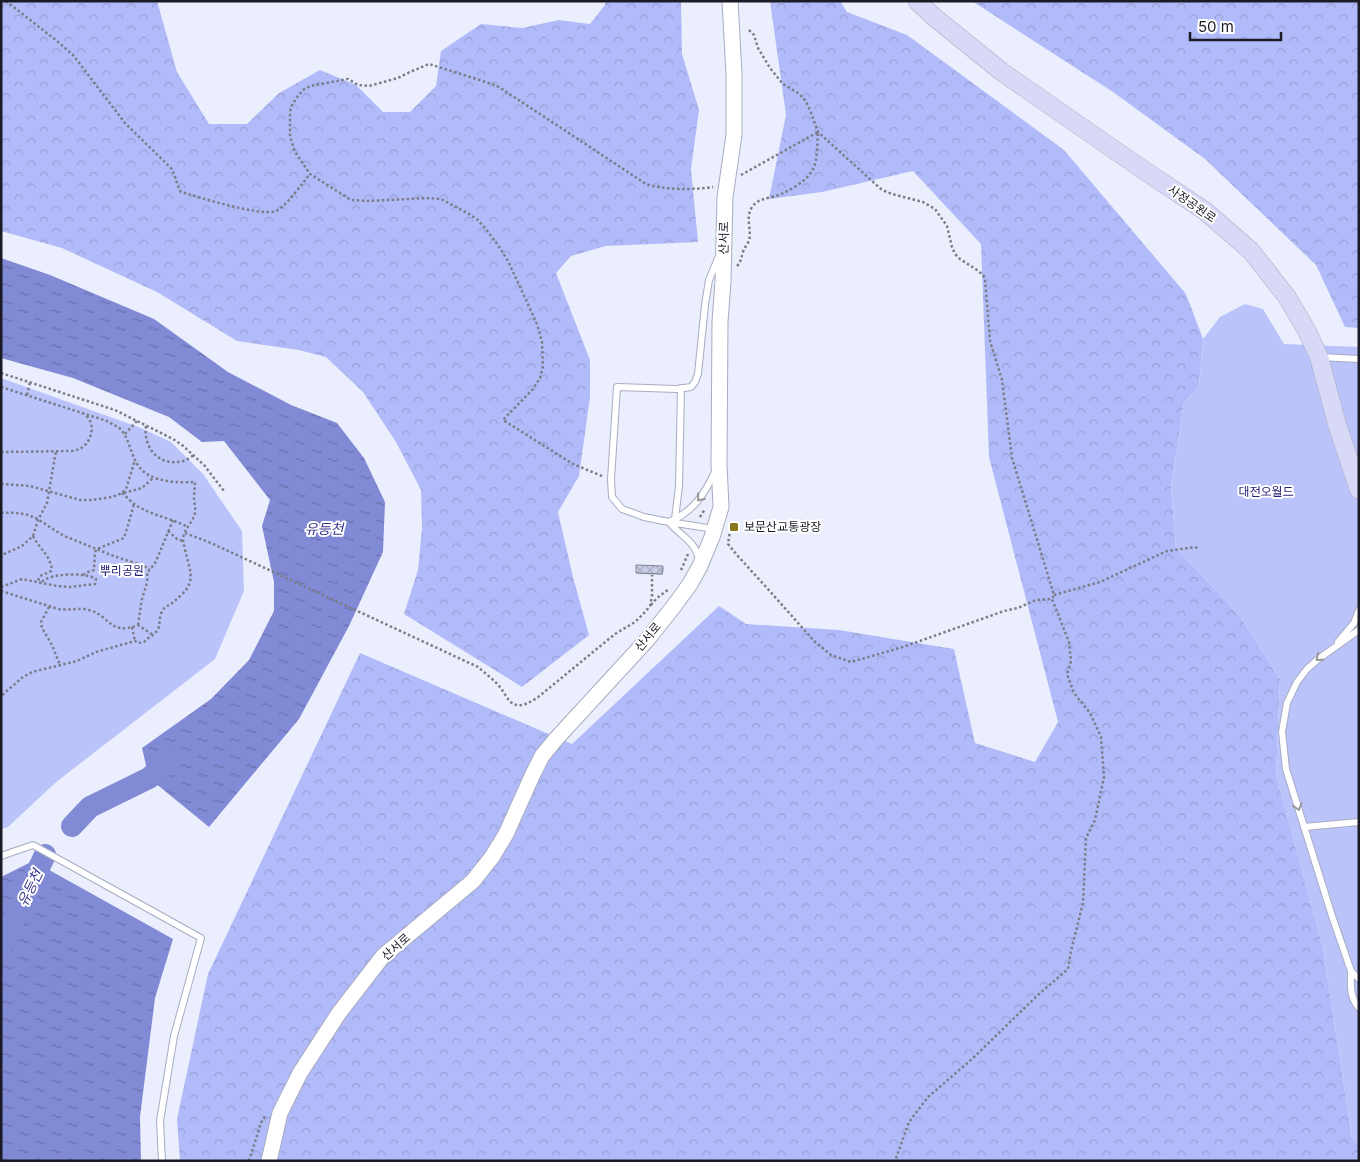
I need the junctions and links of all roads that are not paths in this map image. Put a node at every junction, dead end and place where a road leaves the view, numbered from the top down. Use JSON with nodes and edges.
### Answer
{"nodes":[{"id":1,"x":730,"y":1,"type":"edge"},
{"id":2,"x":917,"y":1,"type":"edge"},
{"id":3,"x":724,"y":246,"type":"junction"},
{"id":4,"x":1318,"y":357,"type":"junction"},
{"id":5,"x":1359,"y":359,"type":"edge"},
{"id":6,"x":681,"y":388,"type":"junction"},
{"id":7,"x":719,"y":464,"type":"junction"},
{"id":8,"x":1359,"y":490,"type":"edge"},
{"id":9,"x":672,"y":521,"type":"junction"},
{"id":10,"x":714,"y":529,"type":"junction"},
{"id":11,"x":700,"y":566,"type":"junction"},
{"id":12,"x":1359,"y":610,"type":"edge"},
{"id":13,"x":1359,"y":630,"type":"edge"},
{"id":14,"x":1332,"y":648,"type":"junction"},
{"id":15,"x":1359,"y":822,"type":"edge"},
{"id":16,"x":1304,"y":827,"type":"junction"},
{"id":17,"x":1,"y":856,"type":"edge"},
{"id":18,"x":1351,"y":971,"type":"junction"},
{"id":19,"x":1359,"y":979,"type":"edge"},
{"id":20,"x":1359,"y":1008,"type":"edge"},
{"id":21,"x":162,"y":1161,"type":"edge"},
{"id":22,"x":269,"y":1161,"type":"edge"}],
"edges":[{"from":1,"to":3,"type":"street","name":"산서로"},
{"from":2,"to":4,"type":"main road","name":"사정공원로"},
{"from":3,"to":6,"type":"lane"},
{"from":3,"to":7,"type":"street","name":"산서로"},
{"from":4,"to":5,"type":"lane"},
{"from":4,"to":8,"type":"main road","name":"사정공원로"},
{"from":6,"to":9,"type":"lane"},
{"from":6,"to":9,"type":"lane"},
{"from":7,"to":9,"type":"lane","one_way":true},
{"from":7,"to":10,"type":"street","name":"산서로"},
{"from":9,"to":10,"type":"lane"},
{"from":9,"to":11,"type":"lane"},
{"from":10,"to":11,"type":"street","name":"산서로"},
{"from":11,"to":22,"type":"street","name":"산서로"},
{"from":12,"to":14,"type":"lane"},
{"from":13,"to":14,"type":"lane"},
{"from":14,"to":16,"type":"lane","one_way":true},
{"from":15,"to":16,"type":"lane"},
{"from":16,"to":18,"type":"lane"},
{"from":17,"to":21,"type":"lane"},
{"from":18,"to":19,"type":"lane"},
{"from":18,"to":20,"type":"lane"}]}
